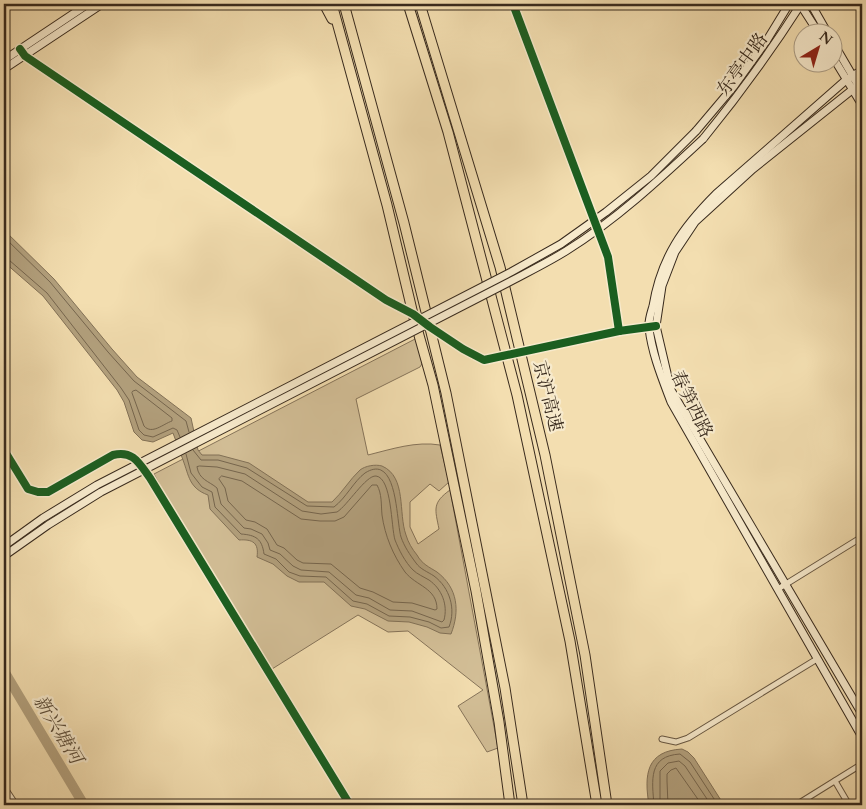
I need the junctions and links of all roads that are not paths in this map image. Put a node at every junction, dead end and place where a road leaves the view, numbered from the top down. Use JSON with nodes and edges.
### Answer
{"nodes":[{"id":1,"x":88,"y":4,"type":"edge"},
{"id":2,"x":102,"y":4,"type":"edge"},
{"id":3,"x":324,"y":4,"type":"edge"},
{"id":4,"x":332,"y":4,"type":"edge"},
{"id":5,"x":344,"y":4,"type":"edge"},
{"id":6,"x":408,"y":4,"type":"edge"},
{"id":7,"x":420,"y":4,"type":"edge"},
{"id":8,"x":513,"y":4,"type":"edge"},
{"id":9,"x":789,"y":4,"type":"edge"},
{"id":10,"x":800,"y":4,"type":"edge"},
{"id":11,"x":811,"y":4,"type":"edge"},
{"id":12,"x":812,"y":22,"type":"edge"},
{"id":13,"x":821,"y":22,"type":"edge"},
{"id":14,"x":342,"y":42,"type":"junction"},
{"id":15,"x":22,"y":52,"type":"junction"},
{"id":16,"x":4,"y":60,"type":"edge"},
{"id":17,"x":844,"y":67,"type":"edge"},
{"id":18,"x":4,"y":69,"type":"edge"},
{"id":19,"x":862,"y":70,"type":"edge"},
{"id":20,"x":844,"y":72,"type":"edge"},
{"id":21,"x":849,"y":79,"type":"junction"},
{"id":22,"x":857,"y":85,"type":"edge"},
{"id":23,"x":862,"y":92,"type":"edge"},
{"id":24,"x":862,"y":105,"type":"edge"},
{"id":25,"x":413,"y":314,"type":"junction"},
{"id":26,"x":652,"y":326,"type":"junction"},
{"id":27,"x":430,"y":327,"type":"junction"},
{"id":28,"x":619,"y":331,"type":"junction"},
{"id":29,"x":531,"y":350,"type":"tunnel mouth"},
{"id":30,"x":497,"y":358,"type":"tunnel mouth"},
{"id":31,"x":4,"y":450,"type":"edge"},
{"id":32,"x":862,"y":537,"type":"edge"},
{"id":33,"x":4,"y":546,"type":"edge"},
{"id":34,"x":4,"y":556,"type":"edge"},
{"id":35,"x":786,"y":585,"type":"junction"},
{"id":36,"x":778,"y":589,"type":"junction"},
{"id":37,"x":817,"y":659,"type":"junction"},
{"id":38,"x":862,"y":714,"type":"edge"},
{"id":39,"x":862,"y":737,"type":"edge"},
{"id":40,"x":662,"y":739,"type":"dead end"},
{"id":41,"x":862,"y":764,"type":"edge"},
{"id":42,"x":835,"y":781,"type":"junction"},
{"id":43,"x":4,"y":787,"type":"edge"},
{"id":44,"x":16,"y":805,"type":"edge"},
{"id":45,"x":350,"y":805,"type":"edge"},
{"id":46,"x":510,"y":805,"type":"edge"},
{"id":47,"x":523,"y":805,"type":"edge"},
{"id":48,"x":596,"y":805,"type":"edge"},
{"id":49,"x":606,"y":805,"type":"edge"},
{"id":50,"x":796,"y":805,"type":"edge"},
{"id":51,"x":849,"y":805,"type":"edge"}],
"edges":[{"from":1,"to":15,"type":"main road"},
{"from":2,"to":15,"type":"main road"},
{"from":3,"to":14,"type":"highway"},
{"from":4,"to":14,"type":"highway"},
{"from":5,"to":27,"type":"highway"},
{"from":6,"to":48,"type":"highway","name":"京沪高速"},
{"from":7,"to":49,"type":"highway","name":"京沪高速"},
{"from":8,"to":28,"type":"street"},
{"from":9,"to":33,"type":"main road","name":"东亭中路","bridge":true},
{"from":10,"to":12,"type":"main road"},
{"from":10,"to":34,"type":"main road","name":"东亭中路","bridge":true},
{"from":11,"to":13,"type":"main road"},
{"from":14,"to":25,"type":"highway"},
{"from":15,"to":16,"type":"main road"},
{"from":15,"to":18,"type":"main road"},
{"from":15,"to":25,"type":"street"},
{"from":17,"to":21,"type":"main road"},
{"from":19,"to":21,"type":"main road","name":"春笋西路"},
{"from":20,"to":21,"type":"main road"},
{"from":21,"to":22,"type":"main road"},
{"from":21,"to":26,"type":"main road","name":"春笋西路"},
{"from":22,"to":23,"type":"main road"},
{"from":22,"to":24,"type":"main road"},
{"from":22,"to":26,"type":"main road","name":"春笋西路"},
{"from":25,"to":27,"type":"street"},
{"from":25,"to":46,"type":"highway"},
{"from":26,"to":28,"type":"street"},
{"from":26,"to":35,"type":"main road","name":"春笋西路"},
{"from":26,"to":36,"type":"main road","name":"春笋西路"},
{"from":27,"to":30,"type":"street"},
{"from":27,"to":47,"type":"highway"},
{"from":28,"to":29,"type":"street"},
{"from":31,"to":45,"type":"street"},
{"from":32,"to":35,"type":"street"},
{"from":35,"to":36,"type":"street"},
{"from":35,"to":38,"type":"main road","name":"春笋西路"},
{"from":36,"to":37,"type":"main road","name":"春笋西路"},
{"from":37,"to":39,"type":"main road","name":"春笋西路"},
{"from":37,"to":40,"type":"street"},
{"from":41,"to":42,"type":"street"},
{"from":42,"to":50,"type":"street"},
{"from":42,"to":51,"type":"street"},
{"from":43,"to":44,"type":"street"}]}
